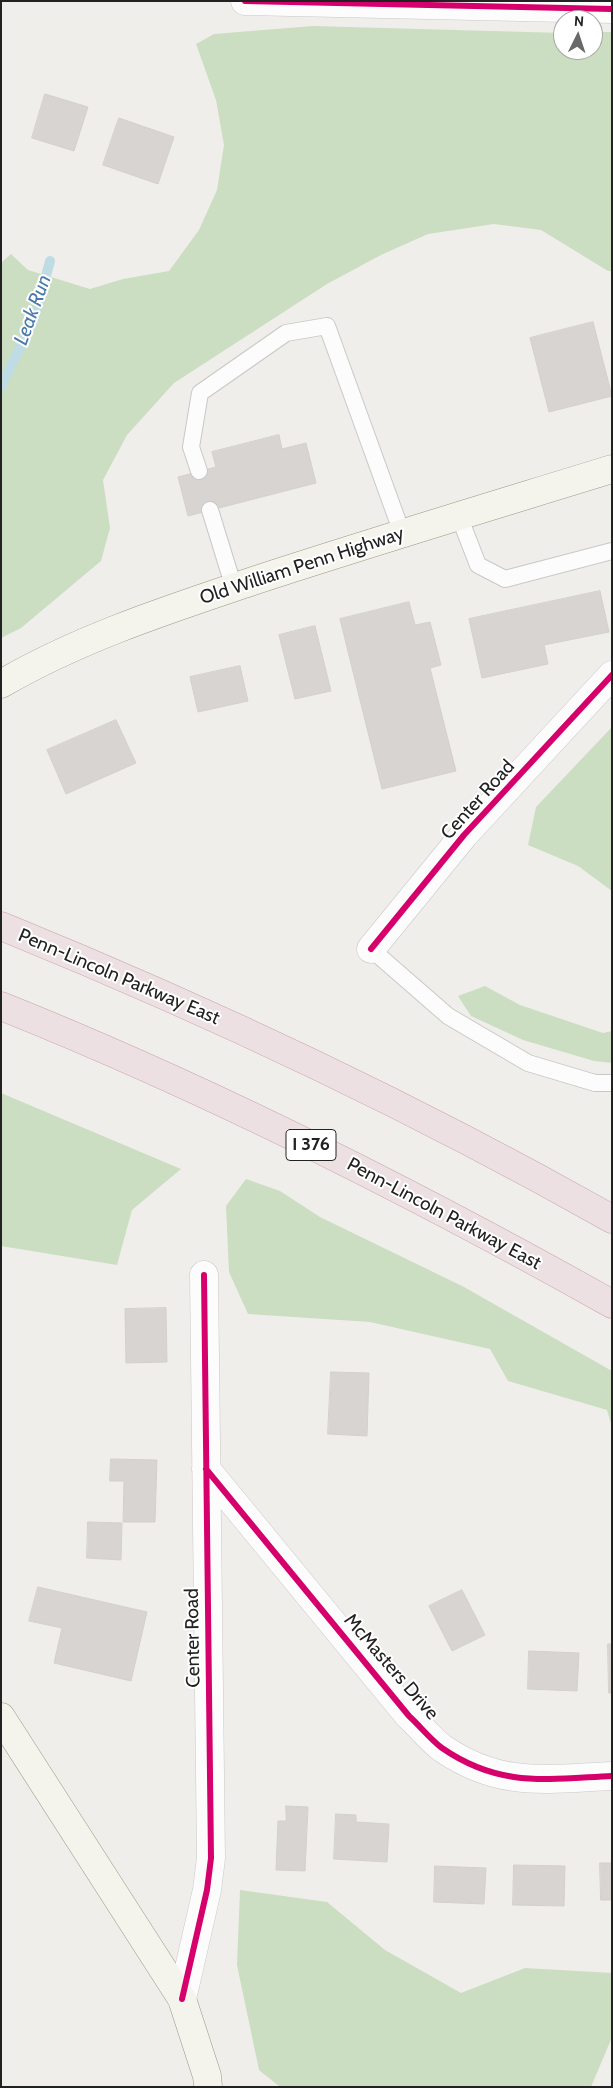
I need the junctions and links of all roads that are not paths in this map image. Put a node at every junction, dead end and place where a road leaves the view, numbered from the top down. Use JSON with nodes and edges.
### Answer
{"nodes":[{"id":1,"x":245,"y":1,"type":"edge"},
{"id":2,"x":612,"y":10,"type":"edge"},
{"id":3,"x":612,"y":469,"type":"edge"},
{"id":4,"x":199,"y":471,"type":"dead end"},
{"id":5,"x":210,"y":510,"type":"dead end"},
{"id":6,"x":460,"y":516,"type":"junction"},
{"id":7,"x":402,"y":533,"type":"junction"},
{"id":8,"x":612,"y":551,"type":"edge"},
{"id":9,"x":234,"y":588,"type":"junction"},
{"id":10,"x":612,"y":675,"type":"edge"},
{"id":11,"x":1,"y":684,"type":"edge"},
{"id":12,"x":1,"y":926,"type":"edge"},
{"id":13,"x":371,"y":949,"type":"joint"},
{"id":14,"x":1,"y":1006,"type":"edge"},
{"id":15,"x":612,"y":1083,"type":"edge"},
{"id":16,"x":612,"y":1219,"type":"edge"},
{"id":17,"x":204,"y":1275,"type":"dead end"},
{"id":18,"x":612,"y":1304,"type":"edge"},
{"id":19,"x":206,"y":1469,"type":"junction"},
{"id":20,"x":1,"y":1718,"type":"edge"},
{"id":21,"x":612,"y":1776,"type":"edge"},
{"id":22,"x":182,"y":1999,"type":"junction"},
{"id":23,"x":208,"y":2087,"type":"edge"}],
"edges":[{"from":1,"to":2,"type":"street"},
{"from":3,"to":6,"type":"main road","name":"Old William Penn Highway"},
{"from":4,"to":7,"type":"lane"},
{"from":5,"to":9,"type":"lane"},
{"from":6,"to":7,"type":"main road","name":"Old William Penn Highway"},
{"from":6,"to":8,"type":"lane"},
{"from":7,"to":9,"type":"main road","name":"Old William Penn Highway"},
{"from":9,"to":11,"type":"main road","name":"Old William Penn Highway"},
{"from":10,"to":13,"type":"street","name":"Center Road"},
{"from":12,"to":16,"type":"highway","name":"Penn-Lincoln Parkway East"},
{"from":13,"to":15,"type":"lane"},
{"from":14,"to":18,"type":"highway","name":"Penn-Lincoln Parkway East","number":"I 376"},
{"from":17,"to":19,"type":"street","name":"Center Road"},
{"from":19,"to":21,"type":"street","name":"McMasters Drive"},
{"from":19,"to":22,"type":"street","name":"Center Road"},
{"from":20,"to":22,"type":"main road"},
{"from":22,"to":23,"type":"main road"}]}
